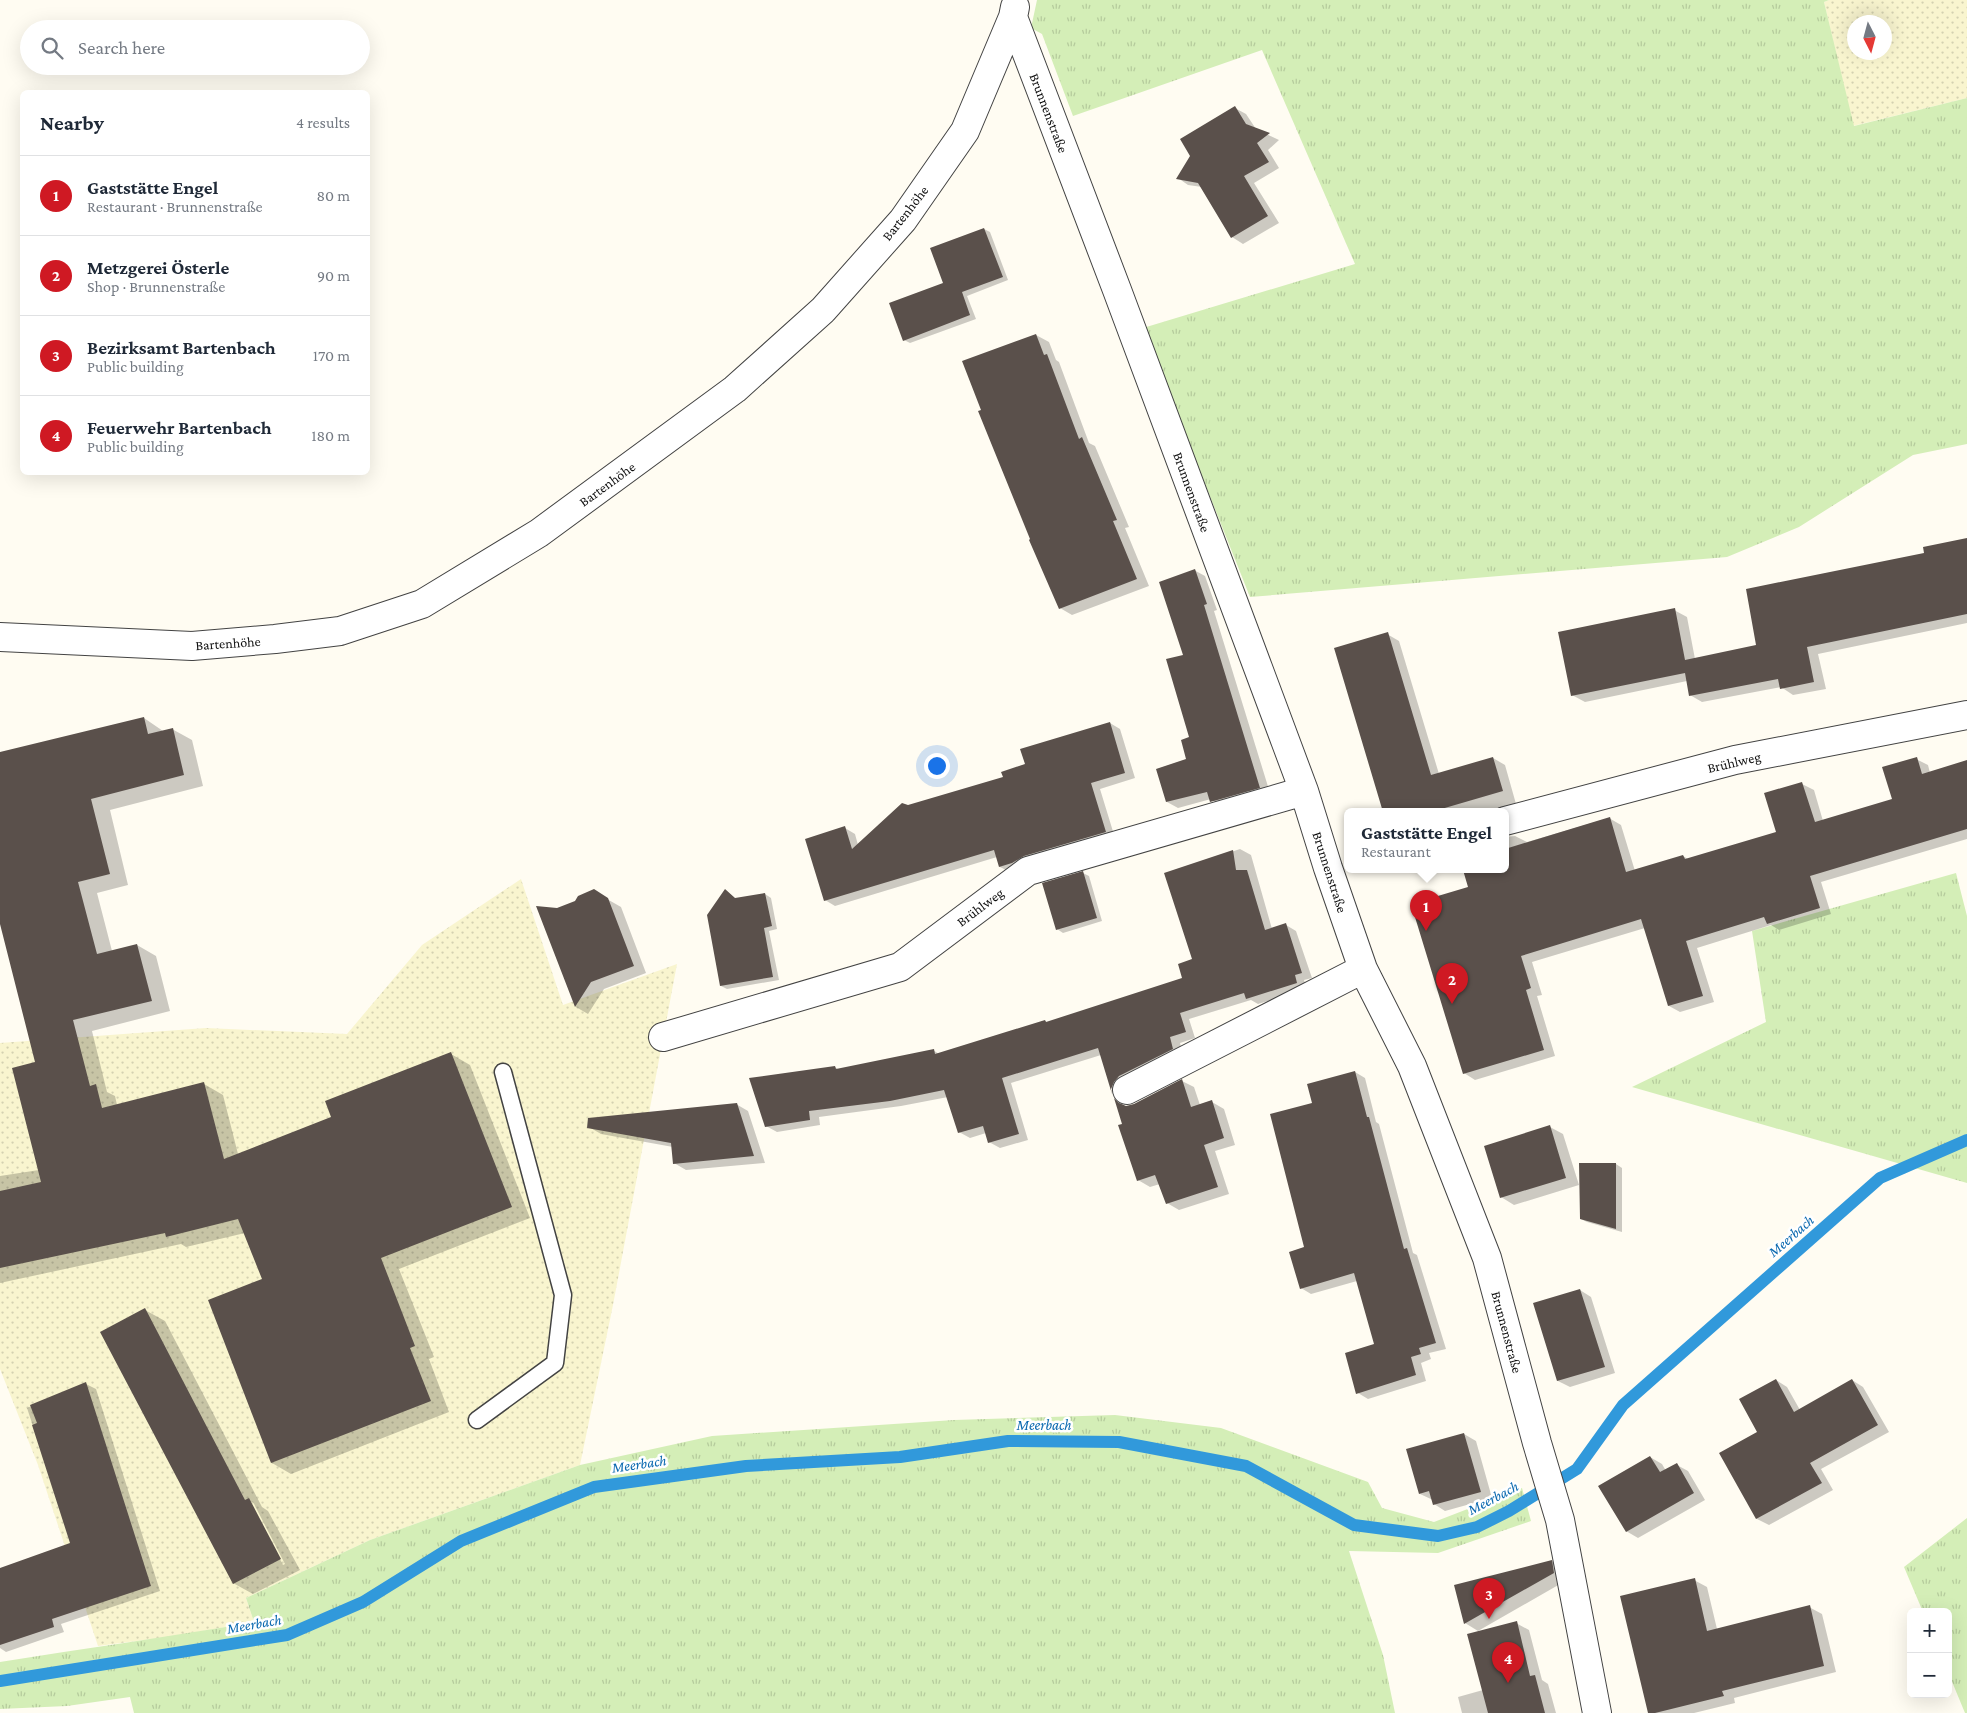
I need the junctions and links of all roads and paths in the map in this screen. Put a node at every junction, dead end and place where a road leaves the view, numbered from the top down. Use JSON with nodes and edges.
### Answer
{"nodes":[{"id":1,"x":1015,"y":9,"type":"edge"},
{"id":2,"x":0,"y":637,"type":"edge"},
{"id":3,"x":1967,"y":715,"type":"edge"},
{"id":4,"x":1304,"y":791,"type":"junction"},
{"id":5,"x":1509,"y":820,"type":"edge"},
{"id":6,"x":1338,"y":865,"type":"edge"},
{"id":7,"x":1363,"y":969,"type":"junction"},
{"id":8,"x":663,"y":1037,"type":"dead end"},
{"id":9,"x":504,"y":1072,"type":"dead end"},
{"id":10,"x":1127,"y":1090,"type":"dead end"},
{"id":11,"x":477,"y":1420,"type":"dead end"},
{"id":12,"x":1597,"y":1713,"type":"edge"}],
"edges":[{"from":1,"to":2,"type":"street","name":"Bartenhöhe"},
{"from":1,"to":4,"type":"street","name":"Brunnenstraße"},
{"from":3,"to":5,"type":"street","name":"Brühlweg"},
{"from":4,"to":6,"type":"street","name":"Brunnenstraße"},
{"from":4,"to":8,"type":"street","name":"Brühlweg"},
{"from":6,"to":7,"type":"street","name":"Brunnenstraße"},
{"from":7,"to":10,"type":"street"},
{"from":7,"to":12,"type":"street","name":"Brunnenstraße"},
{"from":9,"to":11,"type":"lane"}]}
